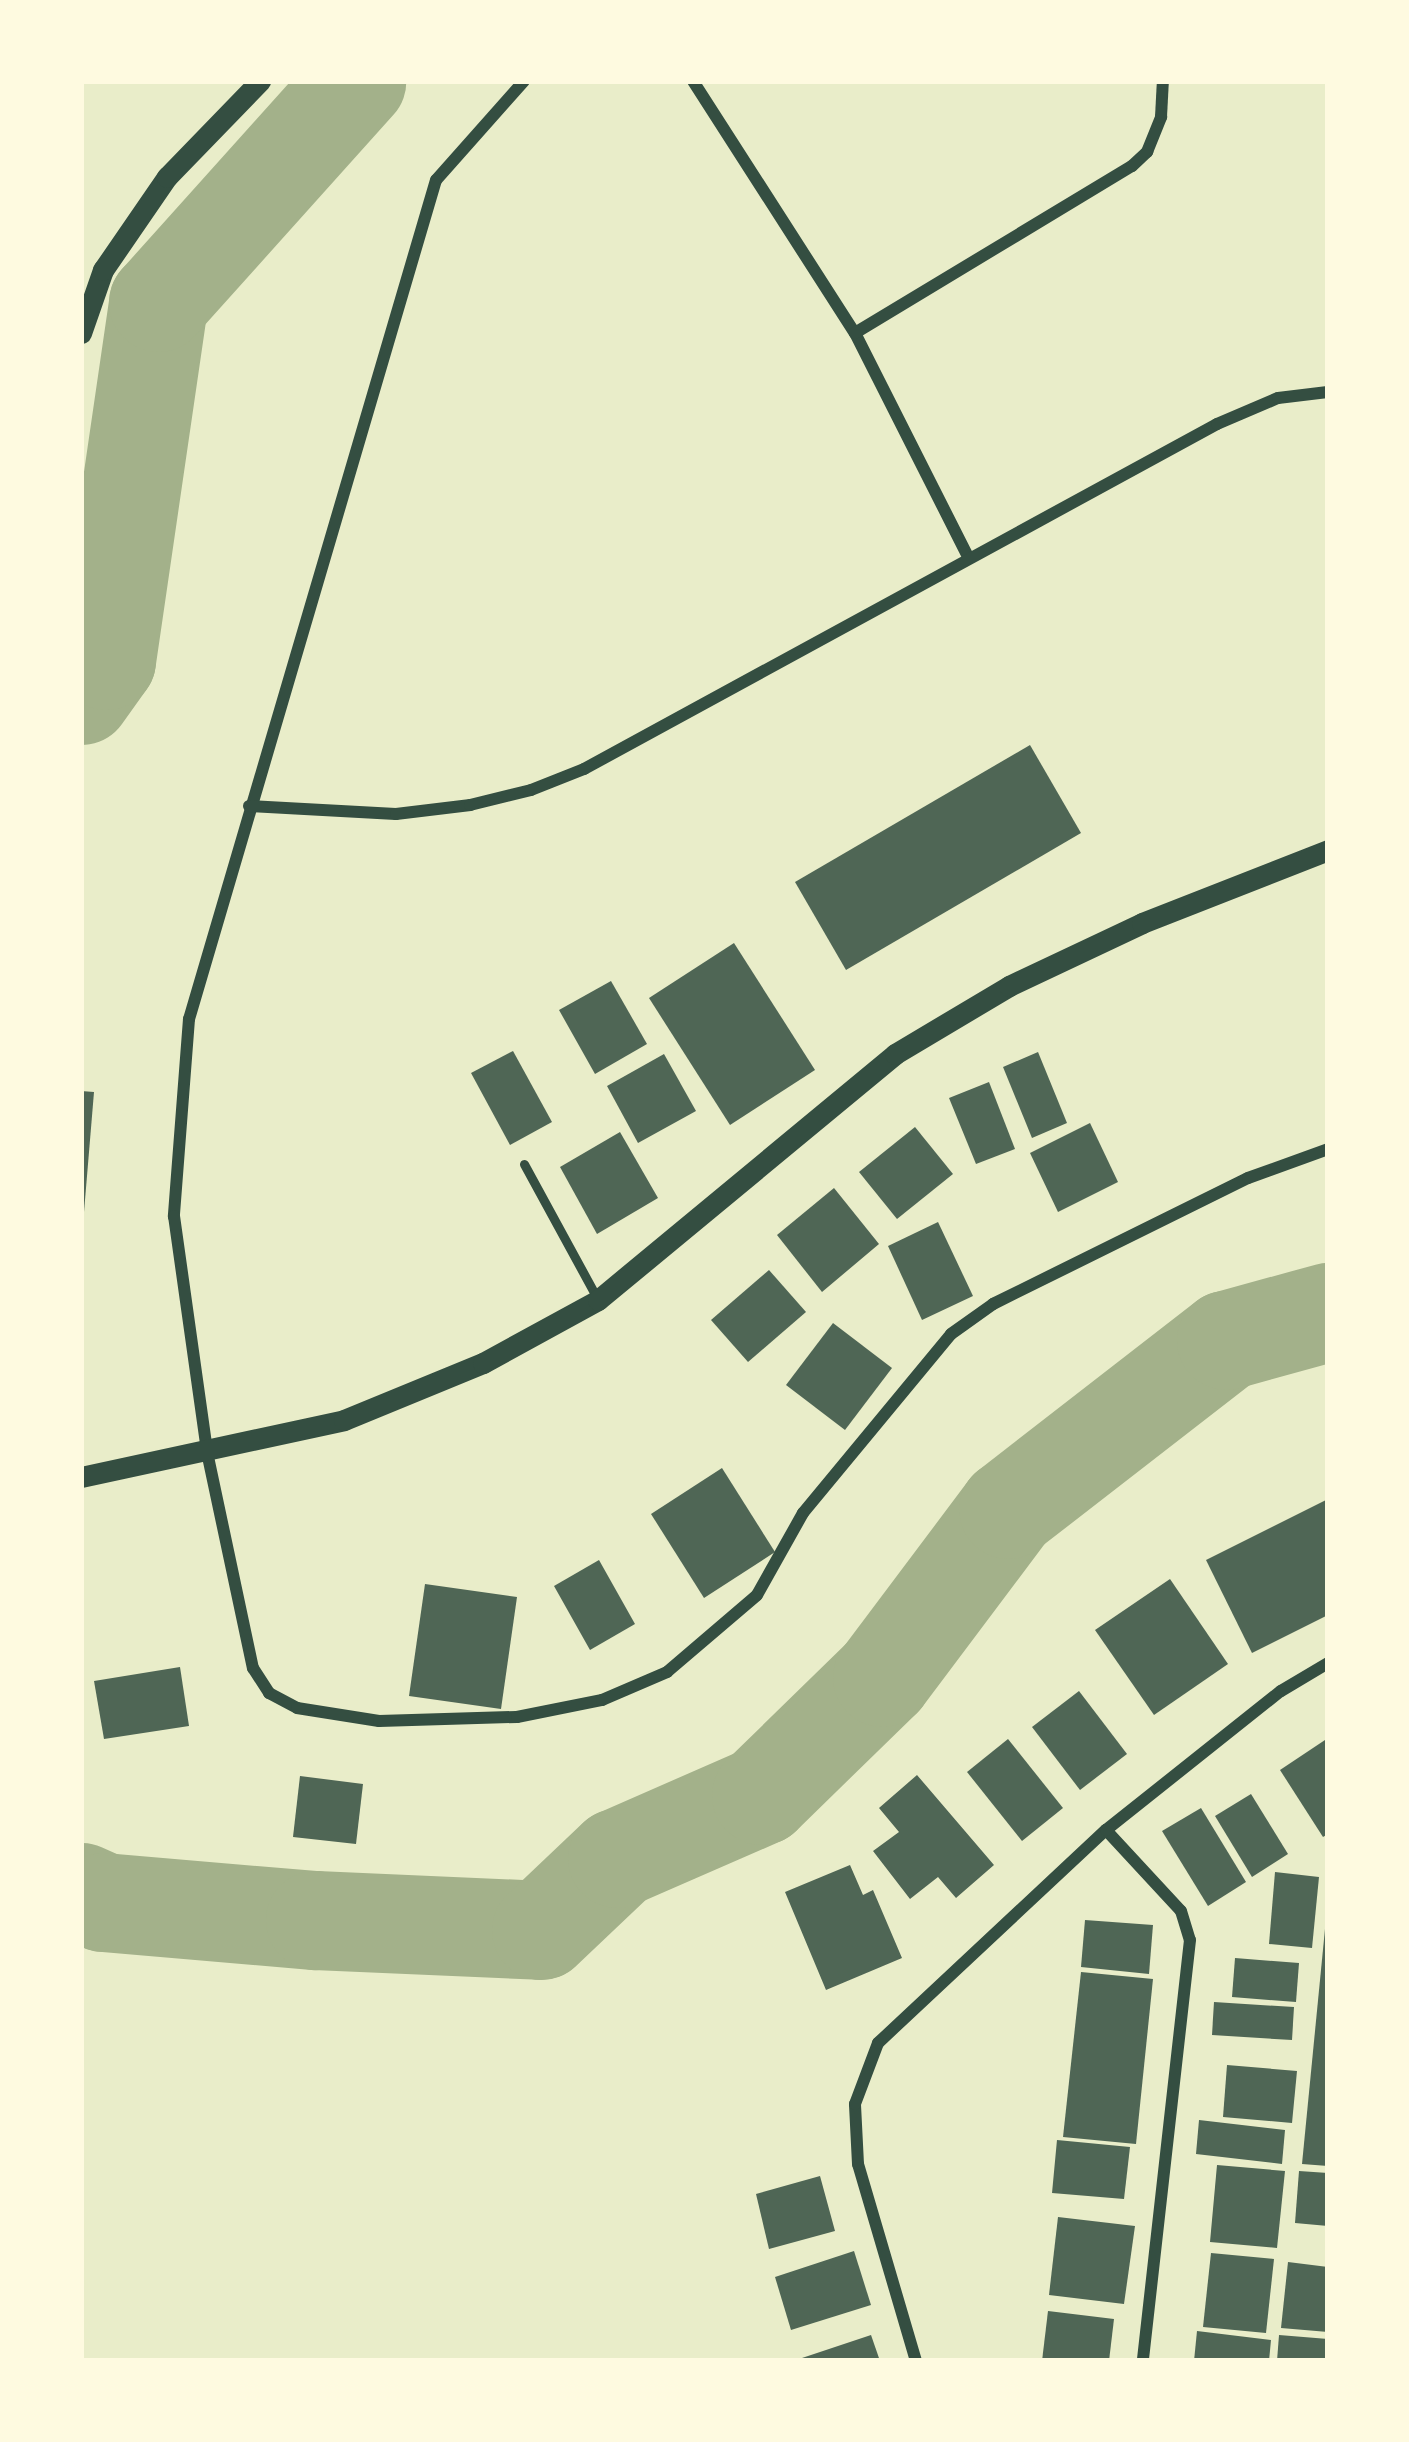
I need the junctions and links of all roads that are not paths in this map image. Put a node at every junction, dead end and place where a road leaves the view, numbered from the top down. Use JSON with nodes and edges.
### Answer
{"nodes":[{"id":1,"x":260,"y":81,"type":"edge"},
{"id":2,"x":524,"y":81,"type":"edge"},
{"id":3,"x":693,"y":81,"type":"edge"},
{"id":4,"x":1163,"y":81,"type":"edge"},
{"id":5,"x":81,"y":333,"type":"edge"},
{"id":6,"x":855,"y":333,"type":"junction"},
{"id":7,"x":1328,"y":392,"type":"edge"},
{"id":8,"x":967,"y":555,"type":"junction"},
{"id":9,"x":249,"y":806,"type":"junction"},
{"id":10,"x":1328,"y":850,"type":"edge"},
{"id":11,"x":1328,"y":1149,"type":"edge"},
{"id":12,"x":524,"y":1164,"type":"dead end"},
{"id":13,"x":598,"y":1300,"type":"junction"},
{"id":14,"x":207,"y":1452,"type":"junction"},
{"id":15,"x":81,"y":1478,"type":"edge"},
{"id":16,"x":1328,"y":1663,"type":"edge"},
{"id":17,"x":1106,"y":1830,"type":"junction"},
{"id":18,"x":916,"y":2361,"type":"edge"},
{"id":19,"x":1143,"y":2361,"type":"edge"}],
"edges":[{"from":1,"to":5,"type":"street"},
{"from":2,"to":9,"type":"street"},
{"from":3,"to":6,"type":"street"},
{"from":4,"to":6,"type":"street"},
{"from":6,"to":8,"type":"street"},
{"from":7,"to":8,"type":"street"},
{"from":8,"to":9,"type":"street"},
{"from":9,"to":14,"type":"street"},
{"from":10,"to":13,"type":"street"},
{"from":11,"to":14,"type":"street"},
{"from":12,"to":13,"type":"lane"},
{"from":13,"to":14,"type":"street"},
{"from":14,"to":15,"type":"street"},
{"from":16,"to":17,"type":"street"},
{"from":17,"to":18,"type":"street"},
{"from":17,"to":19,"type":"street"}]}
